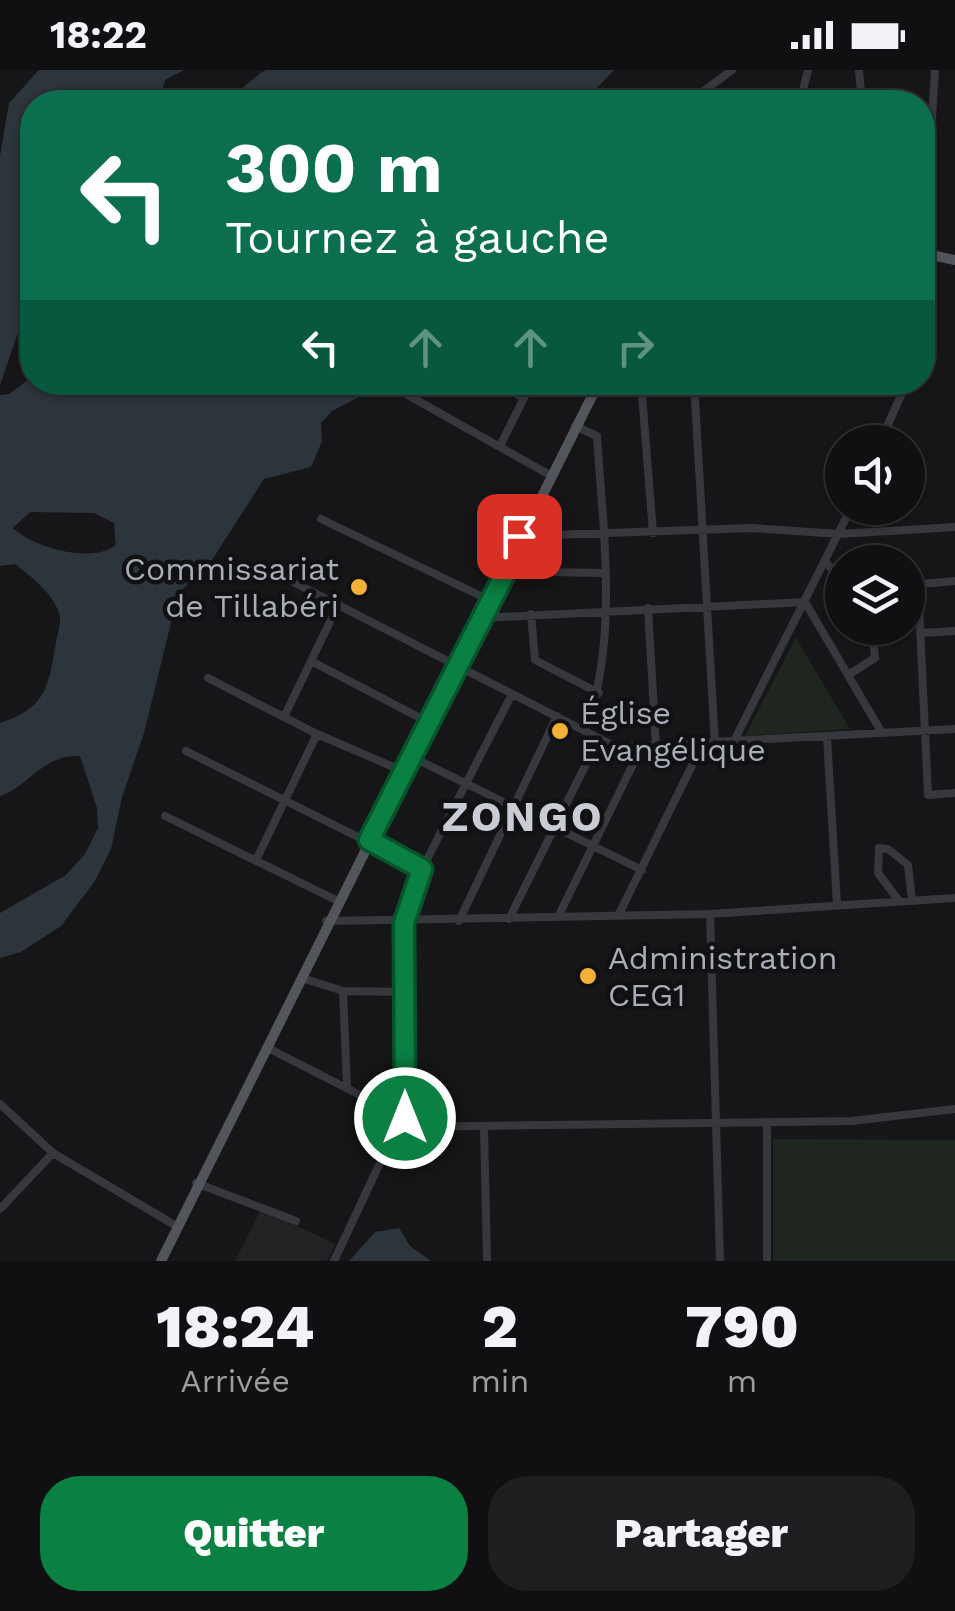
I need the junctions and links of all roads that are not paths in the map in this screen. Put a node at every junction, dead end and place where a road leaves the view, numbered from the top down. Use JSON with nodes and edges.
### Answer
{"nodes":[{"id":1,"x":732,"y":70,"type":"edge"},
{"id":2,"x":705,"y":90,"type":"edge"},
{"id":3,"x":408,"y":395,"type":"edge"},
{"id":4,"x":518,"y":395,"type":"edge"},
{"id":5,"x":526,"y":395,"type":"edge"},
{"id":6,"x":589,"y":395,"type":"edge"},
{"id":7,"x":590,"y":395,"type":"edge"},
{"id":8,"x":642,"y":395,"type":"edge"},
{"id":9,"x":695,"y":395,"type":"edge"},
{"id":10,"x":902,"y":395,"type":"edge"},
{"id":11,"x":524,"y":398,"type":"junction"},
{"id":12,"x":888,"y":425,"type":"edge"},
{"id":13,"x":575,"y":426,"type":"junction"},
{"id":14,"x":500,"y":446,"type":"junction"},
{"id":15,"x":548,"y":474,"type":"junction"},
{"id":16,"x":321,"y":519,"type":"dead end"},
{"id":17,"x":843,"y":525,"type":"edge"},
{"id":18,"x":955,"y":528,"type":"edge"},
{"id":19,"x":703,"y":530,"type":"junction"},
{"id":20,"x":603,"y":534,"type":"junction"},
{"id":21,"x":653,"y":534,"type":"junction"},
{"id":22,"x":839,"y":534,"type":"junction"},
{"id":23,"x":522,"y":536,"type":"junction"},
{"id":24,"x":833,"y":545,"type":"edge"},
{"id":25,"x":825,"y":561,"type":"edge"},
{"id":26,"x":503,"y":572,"type":"junction"},
{"id":27,"x":603,"y":572,"type":"junction"},
{"id":28,"x":955,"y":581,"type":"edge"},
{"id":29,"x":293,"y":582,"type":"dead end"},
{"id":30,"x":925,"y":584,"type":"edge"},
{"id":31,"x":487,"y":599,"type":"junction"},
{"id":32,"x":804,"y":602,"type":"junction"},
{"id":33,"x":338,"y":605,"type":"junction"},
{"id":34,"x":708,"y":605,"type":"junction"},
{"id":35,"x":648,"y":608,"type":"junction"},
{"id":36,"x":604,"y":610,"type":"junction"},
{"id":37,"x":531,"y":614,"type":"junction"},
{"id":38,"x":482,"y":618,"type":"junction"},
{"id":39,"x":955,"y":630,"type":"edge"},
{"id":40,"x":925,"y":633,"type":"edge"},
{"id":41,"x":874,"y":645,"type":"edge"},
{"id":42,"x":921,"y":645,"type":"edge"},
{"id":43,"x":311,"y":661,"type":"junction"},
{"id":44,"x":456,"y":668,"type":"junction"},
{"id":45,"x":848,"y":675,"type":"junction"},
{"id":46,"x":208,"y":678,"type":"dead end"},
{"id":47,"x":600,"y":693,"type":"junction"},
{"id":48,"x":512,"y":694,"type":"junction"},
{"id":49,"x":557,"y":716,"type":"junction"},
{"id":50,"x":284,"y":717,"type":"junction"},
{"id":51,"x":426,"y":721,"type":"junction"},
{"id":52,"x":955,"y":729,"type":"edge"},
{"id":53,"x":586,"y":731,"type":"junction"},
{"id":54,"x":925,"y":731,"type":"junction"},
{"id":55,"x":882,"y":733,"type":"junction"},
{"id":56,"x":317,"y":734,"type":"junction"},
{"id":57,"x":827,"y":736,"type":"junction"},
{"id":58,"x":600,"y":738,"type":"junction"},
{"id":59,"x":733,"y":743,"type":"junction"},
{"id":60,"x":716,"y":744,"type":"junction"},
{"id":61,"x":702,"y":745,"type":"junction"},
{"id":62,"x":656,"y":747,"type":"junction"},
{"id":63,"x":641,"y":748,"type":"junction"},
{"id":64,"x":186,"y":751,"type":"dead end"},
{"id":65,"x":412,"y":758,"type":"junction"},
{"id":66,"x":403,"y":771,"type":"junction"},
{"id":67,"x":466,"y":784,"type":"junction"},
{"id":68,"x":955,"y":793,"type":"edge"},
{"id":69,"x":284,"y":802,"type":"junction"},
{"id":70,"x":510,"y":806,"type":"junction"},
{"id":71,"x":165,"y":816,"type":"dead end"},
{"id":72,"x":555,"y":828,"type":"junction"},
{"id":73,"x":367,"y":839,"type":"junction"},
{"id":74,"x":594,"y":846,"type":"junction"},
{"id":75,"x":256,"y":860,"type":"junction"},
{"id":76,"x":422,"y":869,"type":"junction"},
{"id":77,"x":642,"y":870,"type":"junction"},
{"id":78,"x":955,"y":898,"type":"edge"},
{"id":79,"x":336,"y":900,"type":"junction"},
{"id":80,"x":912,"y":900,"type":"junction"},
{"id":81,"x":900,"y":901,"type":"junction"},
{"id":82,"x":837,"y":904,"type":"junction"},
{"id":83,"x":710,"y":914,"type":"junction"},
{"id":84,"x":618,"y":916,"type":"junction"},
{"id":85,"x":558,"y":917,"type":"junction"},
{"id":86,"x":509,"y":919,"type":"junction"},
{"id":87,"x":328,"y":922,"type":"junction"},
{"id":88,"x":459,"y":922,"type":"junction"},
{"id":89,"x":404,"y":923,"type":"junction"},
{"id":90,"x":302,"y":978,"type":"junction"},
{"id":91,"x":343,"y":991,"type":"junction"},
{"id":92,"x":405,"y":992,"type":"junction"},
{"id":93,"x":268,"y":1048,"type":"junction"},
{"id":94,"x":346,"y":1086,"type":"junction"},
{"id":95,"x":0,"y":1104,"type":"edge"},
{"id":96,"x":955,"y":1109,"type":"edge"},
{"id":97,"x":405,"y":1122,"type":"junction"},
{"id":98,"x":718,"y":1123,"type":"junction"},
{"id":99,"x":766,"y":1123,"type":"junction"},
{"id":100,"x":484,"y":1127,"type":"junction"},
{"id":101,"x":53,"y":1152,"type":"junction"},
{"id":102,"x":198,"y":1184,"type":"junction"},
{"id":103,"x":0,"y":1210,"type":"edge"},
{"id":104,"x":296,"y":1220,"type":"dead end"},
{"id":105,"x":177,"y":1226,"type":"junction"},
{"id":106,"x":158,"y":1261,"type":"edge"},
{"id":107,"x":334,"y":1261,"type":"edge"},
{"id":108,"x":488,"y":1261,"type":"edge"},
{"id":109,"x":720,"y":1261,"type":"edge"},
{"id":110,"x":767,"y":1261,"type":"edge"}],
"edges":[{"from":1,"to":2,"type":"street"},
{"from":3,"to":14,"type":"street"},
{"from":4,"to":11,"type":"street"},
{"from":5,"to":11,"type":"street"},
{"from":6,"to":15,"type":"main road"},
{"from":7,"to":13,"type":"main road"},
{"from":8,"to":21,"type":"street"},
{"from":9,"to":19,"type":"street"},
{"from":10,"to":12,"type":"street"},
{"from":11,"to":14,"type":"street"},
{"from":13,"to":20,"type":"street"},
{"from":13,"to":23,"type":"main road"},
{"from":14,"to":15,"type":"street"},
{"from":15,"to":23,"type":"main road"},
{"from":16,"to":31,"type":"street"},
{"from":17,"to":22,"type":"street"},
{"from":18,"to":22,"type":"street"},
{"from":19,"to":21,"type":"street"},
{"from":19,"to":22,"type":"street"},
{"from":19,"to":34,"type":"street"},
{"from":20,"to":21,"type":"street"},
{"from":20,"to":23,"type":"street"},
{"from":20,"to":27,"type":"street"},
{"from":22,"to":24,"type":"street"},
{"from":23,"to":26,"type":"main road"},
{"from":25,"to":32,"type":"street"},
{"from":26,"to":27,"type":"street"},
{"from":26,"to":31,"type":"main road"},
{"from":26,"to":38,"type":"main road"},
{"from":27,"to":36,"type":"street"},
{"from":28,"to":30,"type":"street"},
{"from":29,"to":33,"type":"street"},
{"from":31,"to":44,"type":"main road"},
{"from":32,"to":34,"type":"street"},
{"from":32,"to":45,"type":"street"},
{"from":32,"to":59,"type":"street"},
{"from":33,"to":43,"type":"street"},
{"from":33,"to":44,"type":"street"},
{"from":34,"to":35,"type":"street"},
{"from":34,"to":60,"type":"street"},
{"from":35,"to":36,"type":"street"},
{"from":35,"to":62,"type":"street"},
{"from":36,"to":37,"type":"street"},
{"from":36,"to":47,"type":"street"},
{"from":37,"to":38,"type":"street"},
{"from":37,"to":47,"type":"street"},
{"from":38,"to":44,"type":"main road"},
{"from":39,"to":40,"type":"street"},
{"from":41,"to":45,"type":"street"},
{"from":42,"to":54,"type":"street"},
{"from":43,"to":50,"type":"street"},
{"from":43,"to":51,"type":"street"},
{"from":44,"to":48,"type":"street"},
{"from":44,"to":51,"type":"main road"},
{"from":44,"to":65,"type":"main road"},
{"from":45,"to":55,"type":"street"},
{"from":46,"to":50,"type":"street"},
{"from":47,"to":53,"type":"street"},
{"from":48,"to":49,"type":"street"},
{"from":48,"to":67,"type":"street"},
{"from":49,"to":53,"type":"street"},
{"from":49,"to":70,"type":"street"},
{"from":50,"to":56,"type":"street"},
{"from":51,"to":66,"type":"main road"},
{"from":52,"to":54,"type":"street"},
{"from":53,"to":58,"type":"street"},
{"from":54,"to":55,"type":"street"},
{"from":54,"to":68,"type":"street"},
{"from":55,"to":57,"type":"street"},
{"from":56,"to":66,"type":"street"},
{"from":56,"to":69,"type":"street"},
{"from":57,"to":59,"type":"street"},
{"from":57,"to":82,"type":"street"},
{"from":58,"to":63,"type":"street"},
{"from":58,"to":72,"type":"street"},
{"from":59,"to":60,"type":"street"},
{"from":60,"to":61,"type":"street"},
{"from":61,"to":62,"type":"street"},
{"from":61,"to":77,"type":"street"},
{"from":62,"to":63,"type":"street"},
{"from":63,"to":74,"type":"street"},
{"from":64,"to":69,"type":"street"},
{"from":65,"to":66,"type":"main road"},
{"from":65,"to":67,"type":"street"},
{"from":66,"to":73,"type":"main road"},
{"from":67,"to":70,"type":"street"},
{"from":67,"to":76,"type":"street"},
{"from":69,"to":73,"type":"street"},
{"from":69,"to":75,"type":"street"},
{"from":70,"to":72,"type":"street"},
{"from":70,"to":88,"type":"street"},
{"from":71,"to":75,"type":"street"},
{"from":72,"to":74,"type":"street"},
{"from":72,"to":86,"type":"street"},
{"from":73,"to":76,"type":"street"},
{"from":73,"to":79,"type":"main road"},
{"from":73,"to":87,"type":"main road"},
{"from":74,"to":77,"type":"street"},
{"from":74,"to":85,"type":"street"},
{"from":75,"to":79,"type":"street"},
{"from":76,"to":89,"type":"street"},
{"from":77,"to":84,"type":"street"},
{"from":78,"to":80,"type":"street"},
{"from":79,"to":87,"type":"main road"},
{"from":80,"to":81,"type":"street"},
{"from":80,"to":81,"type":"street"},
{"from":81,"to":82,"type":"street"},
{"from":82,"to":83,"type":"street"},
{"from":83,"to":84,"type":"street"},
{"from":83,"to":98,"type":"street"},
{"from":84,"to":85,"type":"street"},
{"from":85,"to":86,"type":"street"},
{"from":86,"to":88,"type":"street"},
{"from":87,"to":89,"type":"street"},
{"from":87,"to":90,"type":"main road"},
{"from":87,"to":102,"type":"main road"},
{"from":88,"to":89,"type":"street"},
{"from":89,"to":92,"type":"street"},
{"from":90,"to":91,"type":"street"},
{"from":90,"to":93,"type":"main road"},
{"from":91,"to":92,"type":"street"},
{"from":91,"to":94,"type":"street"},
{"from":92,"to":97,"type":"street"},
{"from":93,"to":94,"type":"street"},
{"from":93,"to":102,"type":"main road"},
{"from":94,"to":97,"type":"street"},
{"from":95,"to":101,"type":"street"},
{"from":96,"to":99,"type":"street"},
{"from":97,"to":100,"type":"street"},
{"from":97,"to":107,"type":"street"},
{"from":98,"to":99,"type":"street"},
{"from":98,"to":100,"type":"street"},
{"from":98,"to":109,"type":"street"},
{"from":99,"to":110,"type":"street"},
{"from":100,"to":108,"type":"street"},
{"from":101,"to":103,"type":"street"},
{"from":101,"to":105,"type":"street"},
{"from":102,"to":104,"type":"street"},
{"from":102,"to":105,"type":"main road"},
{"from":105,"to":106,"type":"main road"}]}
